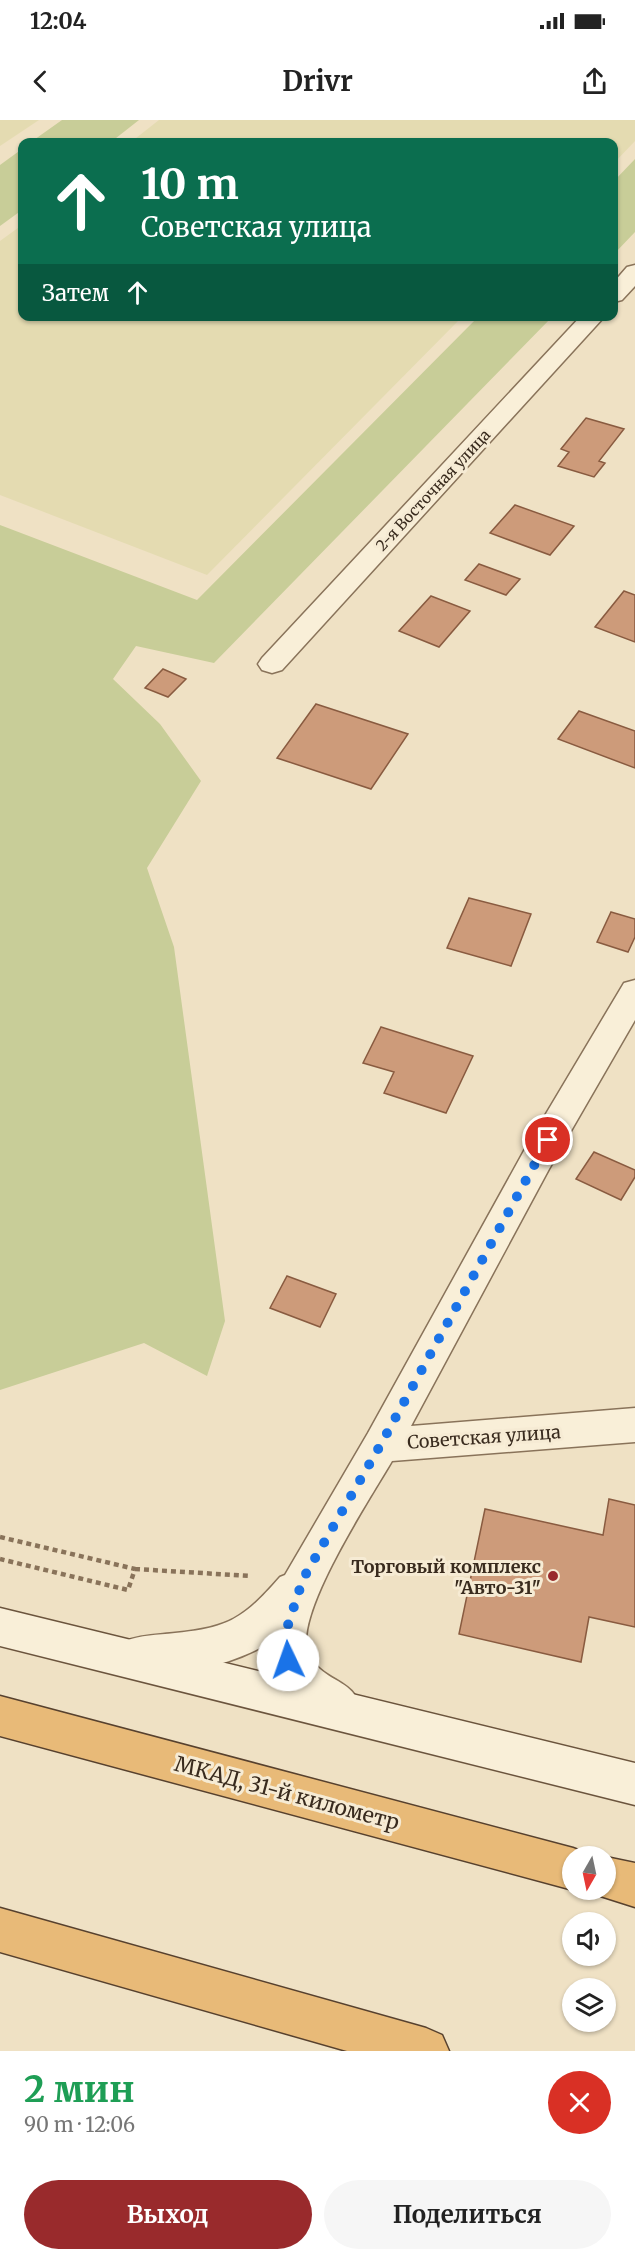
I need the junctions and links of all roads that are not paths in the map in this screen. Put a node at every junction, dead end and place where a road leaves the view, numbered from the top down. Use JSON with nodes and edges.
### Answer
{"nodes":[{"id":1,"x":635,"y":272,"type":"edge"},
{"id":2,"x":618,"y":291,"type":"edge"},
{"id":3,"x":589,"y":321,"type":"edge"},
{"id":4,"x":272,"y":664,"type":"dead end"},
{"id":5,"x":635,"y":992,"type":"edge"},
{"id":6,"x":635,"y":1425,"type":"edge"},
{"id":7,"x":381,"y":1444,"type":"junction"},
{"id":8,"x":303,"y":1579,"type":"junction"},
{"id":9,"x":0,"y":1627,"type":"edge"},
{"id":10,"x":116,"y":1656,"type":"junction"},
{"id":11,"x":347,"y":1713,"type":"junction"},
{"id":12,"x":0,"y":1716,"type":"edge"},
{"id":13,"x":635,"y":1784,"type":"edge"},
{"id":14,"x":562,"y":1866,"type":"edge"},
{"id":15,"x":616,"y":1881,"type":"edge"},
{"id":16,"x":635,"y":1886,"type":"edge"},
{"id":17,"x":0,"y":1930,"type":"edge"},
{"id":18,"x":426,"y":2051,"type":"edge"}],
"edges":[{"from":1,"to":2,"type":"street"},
{"from":3,"to":4,"type":"street","name":"2-я Восточная улица"},
{"from":5,"to":7,"type":"street"},
{"from":6,"to":7,"type":"street","name":"Советская улица"},
{"from":7,"to":8,"type":"street","name":"Советская улица"},
{"from":8,"to":10,"type":"street"},
{"from":8,"to":11,"type":"street"},
{"from":9,"to":10,"type":"street"},
{"from":10,"to":11,"type":"street"},
{"from":11,"to":13,"type":"street"},
{"from":12,"to":14,"type":"highway","name":"МКАД, 31-й километр"},
{"from":15,"to":16,"type":"highway"},
{"from":17,"to":18,"type":"highway"}]}
